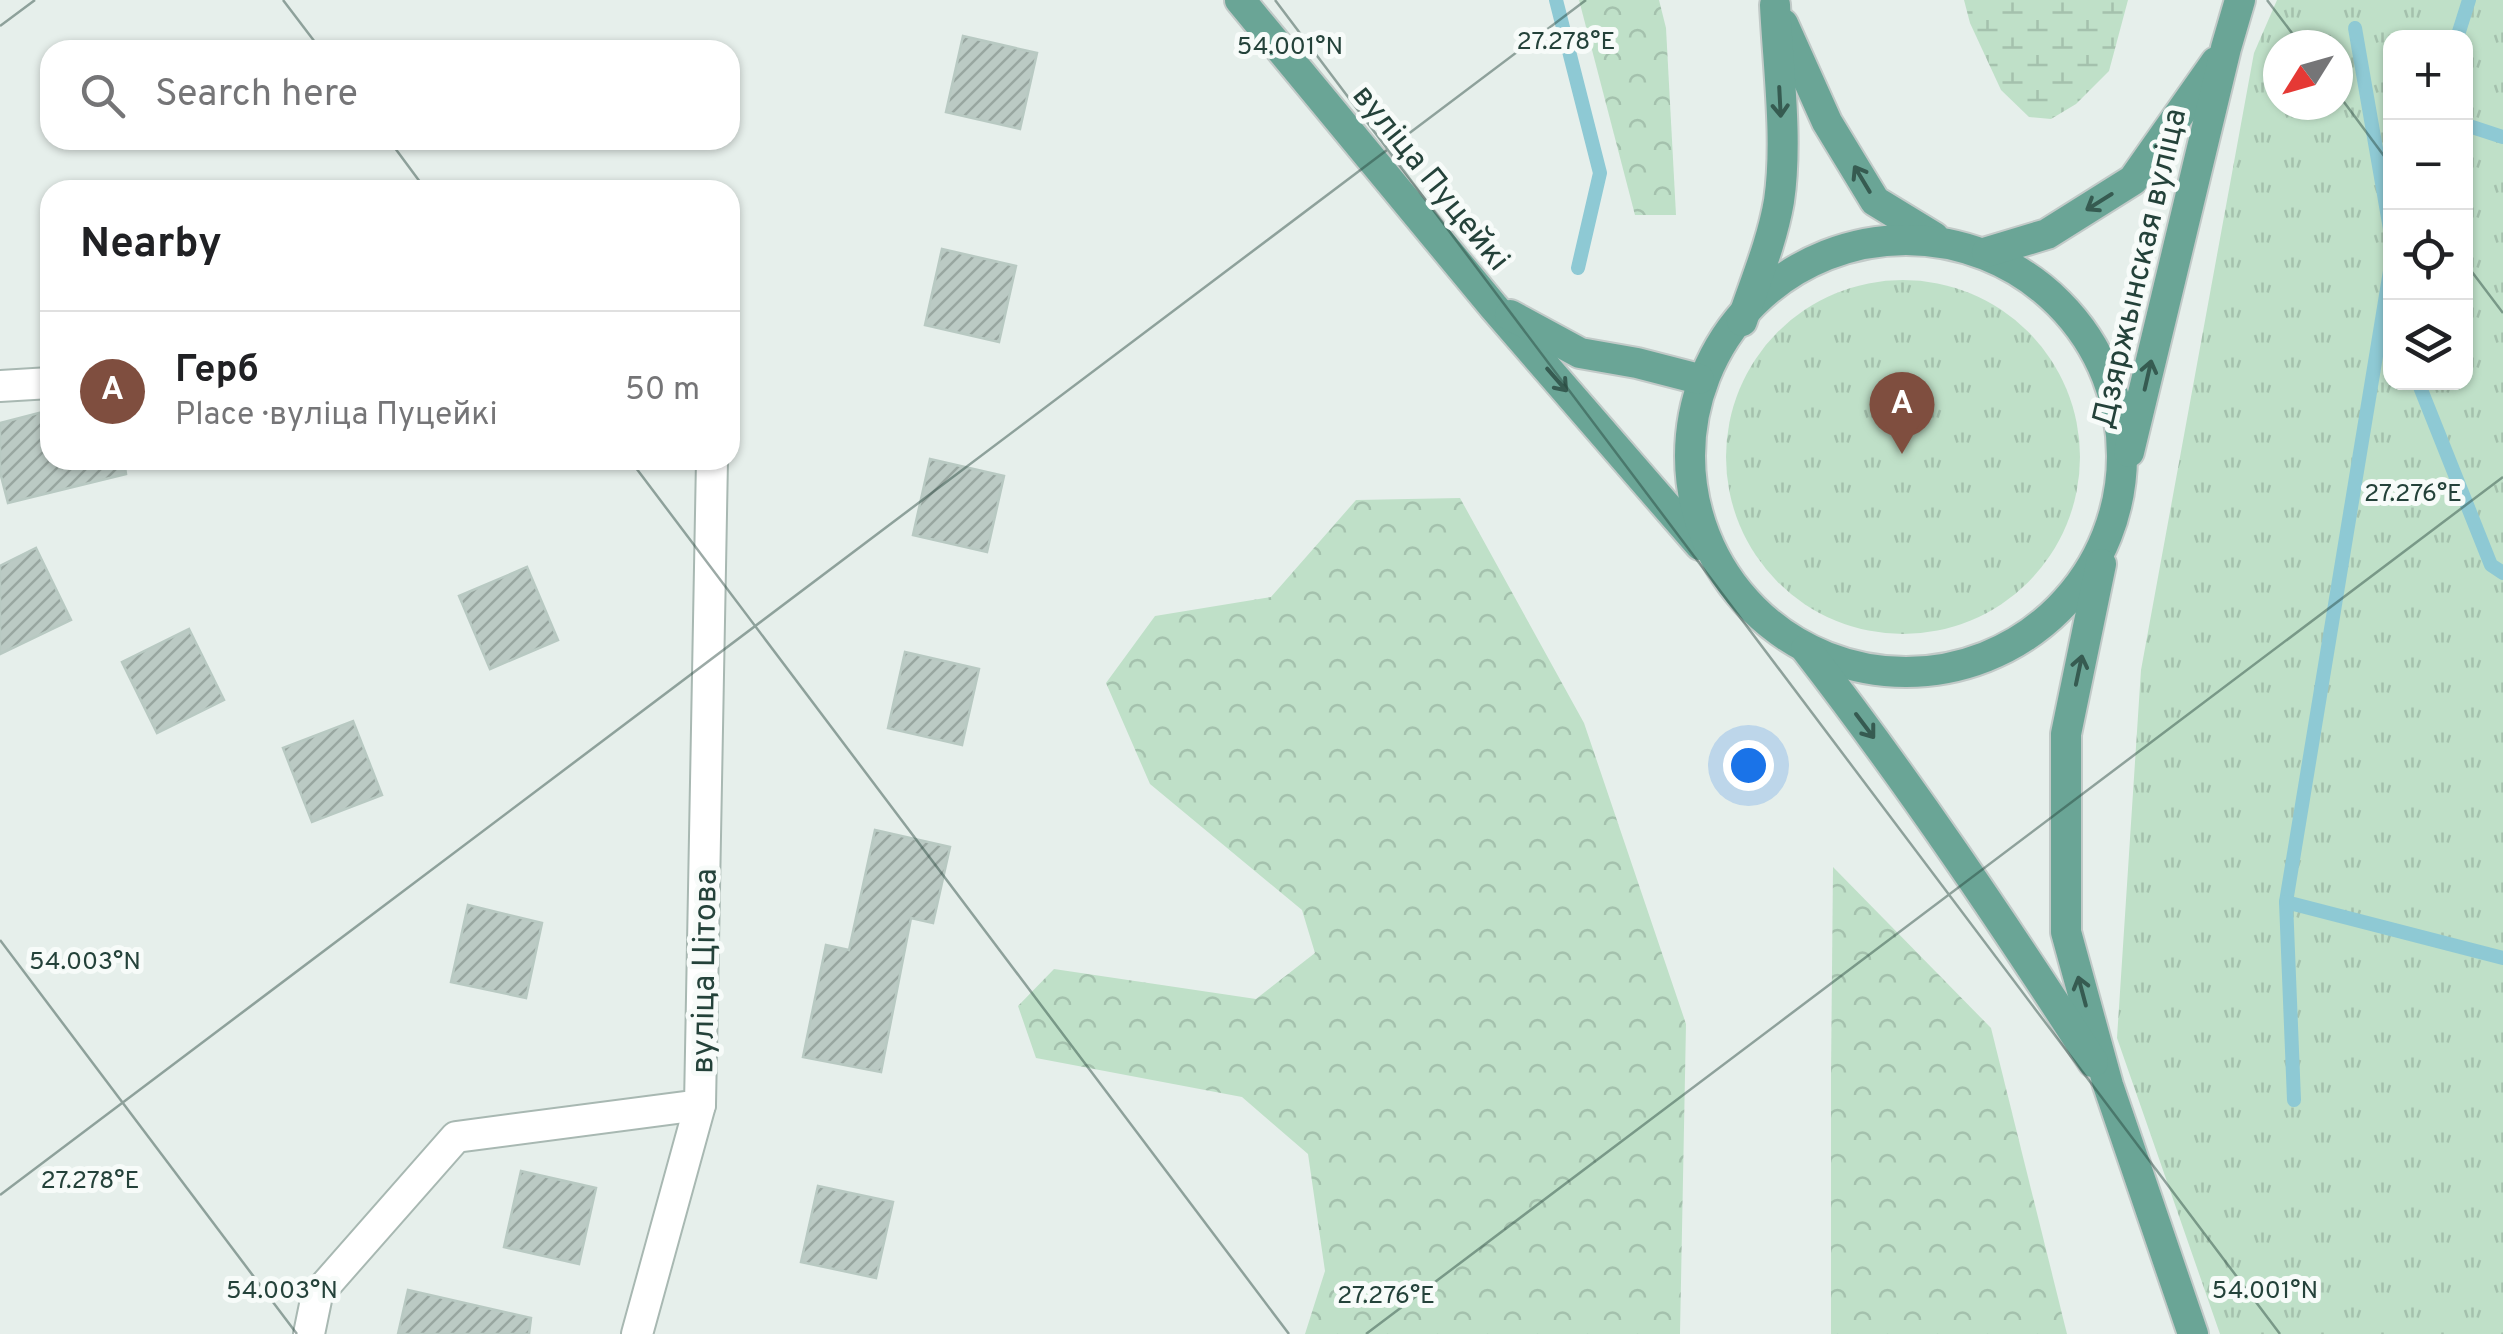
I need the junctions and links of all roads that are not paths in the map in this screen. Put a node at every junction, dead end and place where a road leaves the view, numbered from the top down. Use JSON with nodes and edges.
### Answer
{"nodes":[{"id":1,"x":1240,"y":0,"type":"edge"},
{"id":2,"x":2240,"y":0,"type":"edge"},
{"id":3,"x":1774,"y":2,"type":"edge"},
{"id":4,"x":2226,"y":48,"type":"junction"},
{"id":5,"x":1937,"y":238,"type":"junction"},
{"id":6,"x":1987,"y":252,"type":"junction"},
{"id":7,"x":1493,"y":306,"type":"junction"},
{"id":8,"x":1741,"y":323,"type":"junction"},
{"id":9,"x":1699,"y":379,"type":"junction"},
{"id":10,"x":40,"y":384,"type":"edge"},
{"id":11,"x":0,"y":386,"type":"edge"},
{"id":12,"x":712,"y":470,"type":"edge"},
{"id":13,"x":2117,"y":504,"type":"junction"},
{"id":14,"x":2107,"y":537,"type":"junction"},
{"id":15,"x":1715,"y":563,"type":"junction"},
{"id":16,"x":1806,"y":649,"type":"junction"},
{"id":17,"x":2108,"y":1085,"type":"junction"},
{"id":18,"x":700,"y":1105,"type":"junction"},
{"id":19,"x":309,"y":1334,"type":"edge"},
{"id":20,"x":637,"y":1334,"type":"edge"},
{"id":21,"x":2193,"y":1334,"type":"edge"}],
"edges":[{"from":1,"to":7,"type":"main road","name":"вуліца Пуцейкі"},
{"from":2,"to":4,"type":"main road","name":"Дзяржынская вуліца"},
{"from":5,"to":3,"type":"main road","one_way":true},
{"from":3,"to":8,"type":"main road","one_way":true},
{"from":4,"to":6,"type":"main road","name":"Дзяржынская вуліца","one_way":true},
{"from":13,"to":4,"type":"main road","name":"Дзяржынская вуліца","one_way":true},
{"from":5,"to":6,"type":"main road"},
{"from":5,"to":8,"type":"main road"},
{"from":6,"to":13,"type":"main road"},
{"from":7,"to":9,"type":"main road","name":"вуліца Пуцейкі"},
{"from":7,"to":15,"type":"main road","name":"вуліца Пуцейкі","one_way":true},
{"from":8,"to":9,"type":"main road"},
{"from":9,"to":15,"type":"main road"},
{"from":10,"to":11,"type":"street"},
{"from":12,"to":18,"type":"street","name":"вуліца Цітова"},
{"from":13,"to":14,"type":"main road"},
{"from":14,"to":16,"type":"main road"},
{"from":17,"to":14,"type":"main road","one_way":true},
{"from":15,"to":16,"type":"main road"},
{"from":16,"to":17,"type":"main road","one_way":true},
{"from":17,"to":21,"type":"main road"},
{"from":18,"to":19,"type":"street","name":"вуліца Цітова"},
{"from":18,"to":20,"type":"street"}]}
